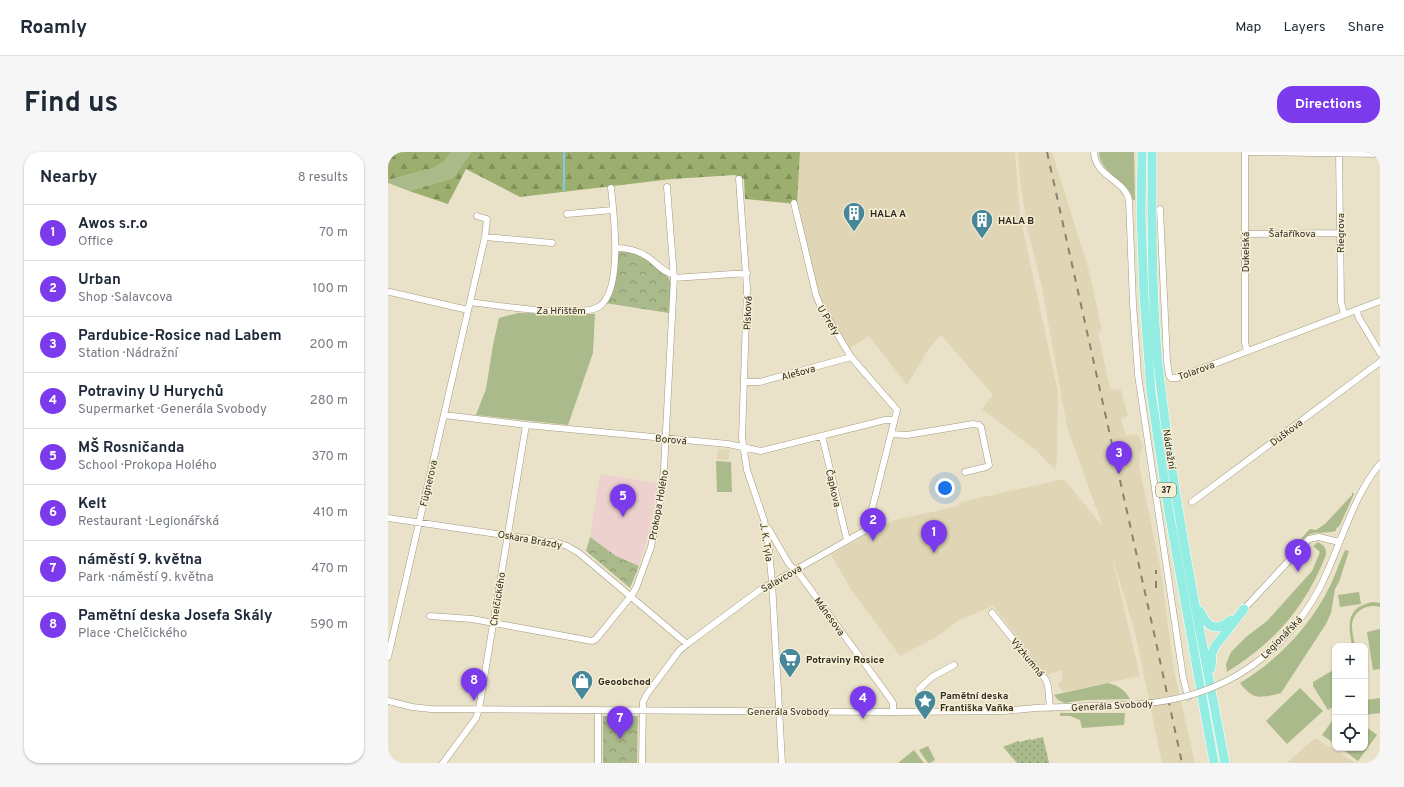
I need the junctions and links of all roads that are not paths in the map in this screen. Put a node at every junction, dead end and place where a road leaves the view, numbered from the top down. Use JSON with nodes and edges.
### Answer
{"nodes":[{"id":1,"x":1094,"y":152,"type":"edge"},
{"id":2,"x":1138,"y":152,"type":"edge"},
{"id":3,"x":1142,"y":152,"type":"edge"},
{"id":4,"x":1152,"y":152,"type":"edge"},
{"id":5,"x":1245,"y":152,"type":"edge"},
{"id":6,"x":1339,"y":153,"type":"edge"},
{"id":7,"x":1380,"y":154,"type":"edge"},
{"id":8,"x":1142,"y":164,"type":"junction"},
{"id":9,"x":739,"y":179,"type":"dead end"},
{"id":10,"x":667,"y":187,"type":"dead end"},
{"id":11,"x":611,"y":188,"type":"dead end"},
{"id":12,"x":794,"y":203,"type":"dead end"},
{"id":13,"x":1160,"y":209,"type":"dead end"},
{"id":14,"x":613,"y":210,"type":"junction"},
{"id":15,"x":566,"y":214,"type":"dead end"},
{"id":16,"x":477,"y":216,"type":"dead end"},
{"id":17,"x":1340,"y":233,"type":"junction"},
{"id":18,"x":1245,"y":234,"type":"junction"},
{"id":19,"x":485,"y":237,"type":"junction"},
{"id":20,"x":552,"y":243,"type":"dead end"},
{"id":21,"x":615,"y":248,"type":"junction"},
{"id":22,"x":747,"y":273,"type":"junction"},
{"id":23,"x":674,"y":276,"type":"junction"},
{"id":24,"x":390,"y":292,"type":"dead end"},
{"id":25,"x":1380,"y":301,"type":"edge"},
{"id":26,"x":470,"y":302,"type":"junction"},
{"id":27,"x":468,"y":310,"type":"junction"},
{"id":28,"x":1356,"y":310,"type":"junction"},
{"id":29,"x":1344,"y":314,"type":"junction"},
{"id":30,"x":1247,"y":351,"type":"junction"},
{"id":31,"x":1380,"y":353,"type":"edge"},
{"id":32,"x":851,"y":357,"type":"junction"},
{"id":33,"x":1380,"y":362,"type":"edge"},
{"id":34,"x":744,"y":382,"type":"junction"},
{"id":35,"x":444,"y":415,"type":"junction"},
{"id":36,"x":894,"y":420,"type":"junction"},
{"id":37,"x":526,"y":425,"type":"junction"},
{"id":38,"x":891,"y":434,"type":"junction"},
{"id":39,"x":822,"y":436,"type":"junction"},
{"id":40,"x":666,"y":439,"type":"junction"},
{"id":41,"x":744,"y":448,"type":"junction"},
{"id":42,"x":1380,"y":464,"type":"edge"},
{"id":43,"x":965,"y":472,"type":"dead end"},
{"id":44,"x":1192,"y":502,"type":"dead end"},
{"id":45,"x":388,"y":518,"type":"edge"},
{"id":46,"x":764,"y":520,"type":"junction"},
{"id":47,"x":419,"y":522,"type":"junction"},
{"id":48,"x":508,"y":535,"type":"junction"},
{"id":49,"x":847,"y":540,"type":"junction"},
{"id":50,"x":1340,"y":542,"type":"junction"},
{"id":51,"x":794,"y":570,"type":"junction"},
{"id":52,"x":772,"y":582,"type":"junction"},
{"id":53,"x":631,"y":596,"type":"junction"},
{"id":54,"x":1194,"y":596,"type":"junction"},
{"id":55,"x":1244,"y":609,"type":"junction"},
{"id":56,"x":992,"y":613,"type":"dead end"},
{"id":57,"x":430,"y":616,"type":"dead end"},
{"id":58,"x":494,"y":623,"type":"junction"},
{"id":59,"x":686,"y":644,"type":"junction"},
{"id":60,"x":388,"y":657,"type":"edge"},
{"id":61,"x":954,"y":665,"type":"dead end"},
{"id":62,"x":1210,"y":685,"type":"junction"},
{"id":63,"x":1188,"y":697,"type":"junction"},
{"id":64,"x":388,"y":701,"type":"edge"},
{"id":65,"x":1050,"y":708,"type":"junction"},
{"id":66,"x":479,"y":709,"type":"junction"},
{"id":67,"x":598,"y":710,"type":"junction"},
{"id":68,"x":642,"y":710,"type":"junction"},
{"id":69,"x":780,"y":711,"type":"junction"},
{"id":70,"x":922,"y":711,"type":"junction"},
{"id":71,"x":894,"y":712,"type":"junction"},
{"id":72,"x":443,"y":763,"type":"edge"},
{"id":73,"x":598,"y":763,"type":"edge"},
{"id":74,"x":642,"y":763,"type":"edge"},
{"id":75,"x":782,"y":763,"type":"edge"},
{"id":76,"x":1214,"y":763,"type":"edge"},
{"id":77,"x":1225,"y":763,"type":"edge"}],
"edges":[{"from":1,"to":63,"type":"street"},
{"from":2,"to":8,"type":"main road"},
{"from":3,"to":8,"type":"main road","number":"37"},
{"from":4,"to":54,"type":"main road","name":"Nádražní","number":"37"},
{"from":5,"to":6,"type":"street"},
{"from":5,"to":18,"type":"street","name":"Dukelská"},
{"from":6,"to":7,"type":"street"},
{"from":6,"to":17,"type":"street","name":"Riegrova"},
{"from":8,"to":76,"type":"main road","name":"Nádražní","number":"37"},
{"from":9,"to":22,"type":"street","name":"Písková"},
{"from":10,"to":23,"type":"street","name":"Prokopa Holého"},
{"from":11,"to":14,"type":"street","name":"Za Hřištěm"},
{"from":12,"to":32,"type":"street","name":"U Prefy"},
{"from":13,"to":30,"type":"street","name":"Tolarova"},
{"from":14,"to":15,"type":"street"},
{"from":14,"to":21,"type":"street","name":"Za Hřištěm"},
{"from":16,"to":19,"type":"street","name":"Fügnerova"},
{"from":17,"to":18,"type":"street","name":"Šafaříkova"},
{"from":17,"to":29,"type":"street","name":"Riegrova"},
{"from":18,"to":30,"type":"street","name":"Dukelská"},
{"from":19,"to":20,"type":"street"},
{"from":19,"to":26,"type":"street","name":"Fügnerova"},
{"from":21,"to":23,"type":"street"},
{"from":21,"to":26,"type":"street","name":"Za Hřištěm"},
{"from":22,"to":23,"type":"street"},
{"from":22,"to":34,"type":"street","name":"Písková"},
{"from":23,"to":40,"type":"street","name":"Prokopa Holého"},
{"from":24,"to":27,"type":"street"},
{"from":25,"to":28,"type":"street","name":"Tolarova"},
{"from":26,"to":27,"type":"street","name":"Fügnerova"},
{"from":27,"to":35,"type":"street","name":"Fügnerova"},
{"from":28,"to":29,"type":"street","name":"Tolarova"},
{"from":28,"to":31,"type":"street"},
{"from":29,"to":30,"type":"street","name":"Tolarova"},
{"from":32,"to":34,"type":"street","name":"Alešova"},
{"from":32,"to":36,"type":"street","name":"U Prefy"},
{"from":33,"to":44,"type":"street","name":"Duškova"},
{"from":34,"to":41,"type":"street","name":"Písková"},
{"from":35,"to":37,"type":"street","name":"Borová"},
{"from":35,"to":47,"type":"street","name":"Fügnerova"},
{"from":36,"to":38,"type":"street","name":"Salavcova"},
{"from":36,"to":39,"type":"street","name":"Borová"},
{"from":37,"to":40,"type":"street","name":"Borová"},
{"from":37,"to":48,"type":"street","name":"Chelčického"},
{"from":38,"to":43,"type":"street"},
{"from":38,"to":49,"type":"street","name":"Salavcova"},
{"from":39,"to":41,"type":"street","name":"Borová"},
{"from":39,"to":49,"type":"street","name":"Čapkova"},
{"from":40,"to":41,"type":"street","name":"Borová"},
{"from":40,"to":53,"type":"street","name":"Prokopa Holého"},
{"from":41,"to":46,"type":"street","name":"J. K. Tyla"},
{"from":42,"to":50,"type":"street","name":"Legionářská"},
{"from":45,"to":47,"type":"street","name":"Oskara Brázdy"},
{"from":46,"to":51,"type":"street","name":"Mánesova"},
{"from":46,"to":52,"type":"street","name":"J. K. Tyla"},
{"from":47,"to":48,"type":"street","name":"Oskara Brázdy"},
{"from":47,"to":60,"type":"street","name":"Fügnerova"},
{"from":48,"to":53,"type":"street","name":"Oskara Brázdy"},
{"from":48,"to":58,"type":"street","name":"Chelčického"},
{"from":49,"to":51,"type":"street","name":"Salavcova"},
{"from":50,"to":55,"type":"street"},
{"from":50,"to":63,"type":"street","name":"Legionářská","bridge":true},
{"from":51,"to":52,"type":"street","name":"Salavcova"},
{"from":51,"to":71,"type":"street","name":"Mánesova"},
{"from":52,"to":59,"type":"street","name":"Salavcova"},
{"from":52,"to":69,"type":"street","name":"J. K. Tyla"},
{"from":53,"to":58,"type":"street","name":"Prokopa Holého"},
{"from":53,"to":59,"type":"street","name":"Oskara Brázdy"},
{"from":54,"to":55,"type":"main road"},
{"from":54,"to":62,"type":"main road","name":"Nádražní","number":"37"},
{"from":55,"to":62,"type":"main road"},
{"from":56,"to":65,"type":"street","name":"Výzkumná"},
{"from":57,"to":58,"type":"street","name":"Prokopa Holého"},
{"from":58,"to":66,"type":"street","name":"Chelčického"},
{"from":59,"to":68,"type":"street","name":"Salavcova"},
{"from":61,"to":70,"type":"street"},
{"from":62,"to":77,"type":"main road","name":"Nádražní","number":"37"},
{"from":63,"to":65,"type":"street","name":"Generála Svobody","bridge":true},
{"from":64,"to":66,"type":"street","name":"Generála Svobody"},
{"from":65,"to":70,"type":"street","name":"Generála Svobody"},
{"from":66,"to":67,"type":"street","name":"Generála Svobody"},
{"from":66,"to":72,"type":"street","name":"Chelčického"},
{"from":67,"to":68,"type":"street","name":"Generála Svobody"},
{"from":67,"to":73,"type":"street"},
{"from":68,"to":69,"type":"street","name":"Generála Svobody"},
{"from":68,"to":74,"type":"street"},
{"from":69,"to":71,"type":"street","name":"Generála Svobody"},
{"from":69,"to":75,"type":"street","name":"J. K. Tyla"},
{"from":70,"to":71,"type":"street","name":"Generála Svobody"}]}
